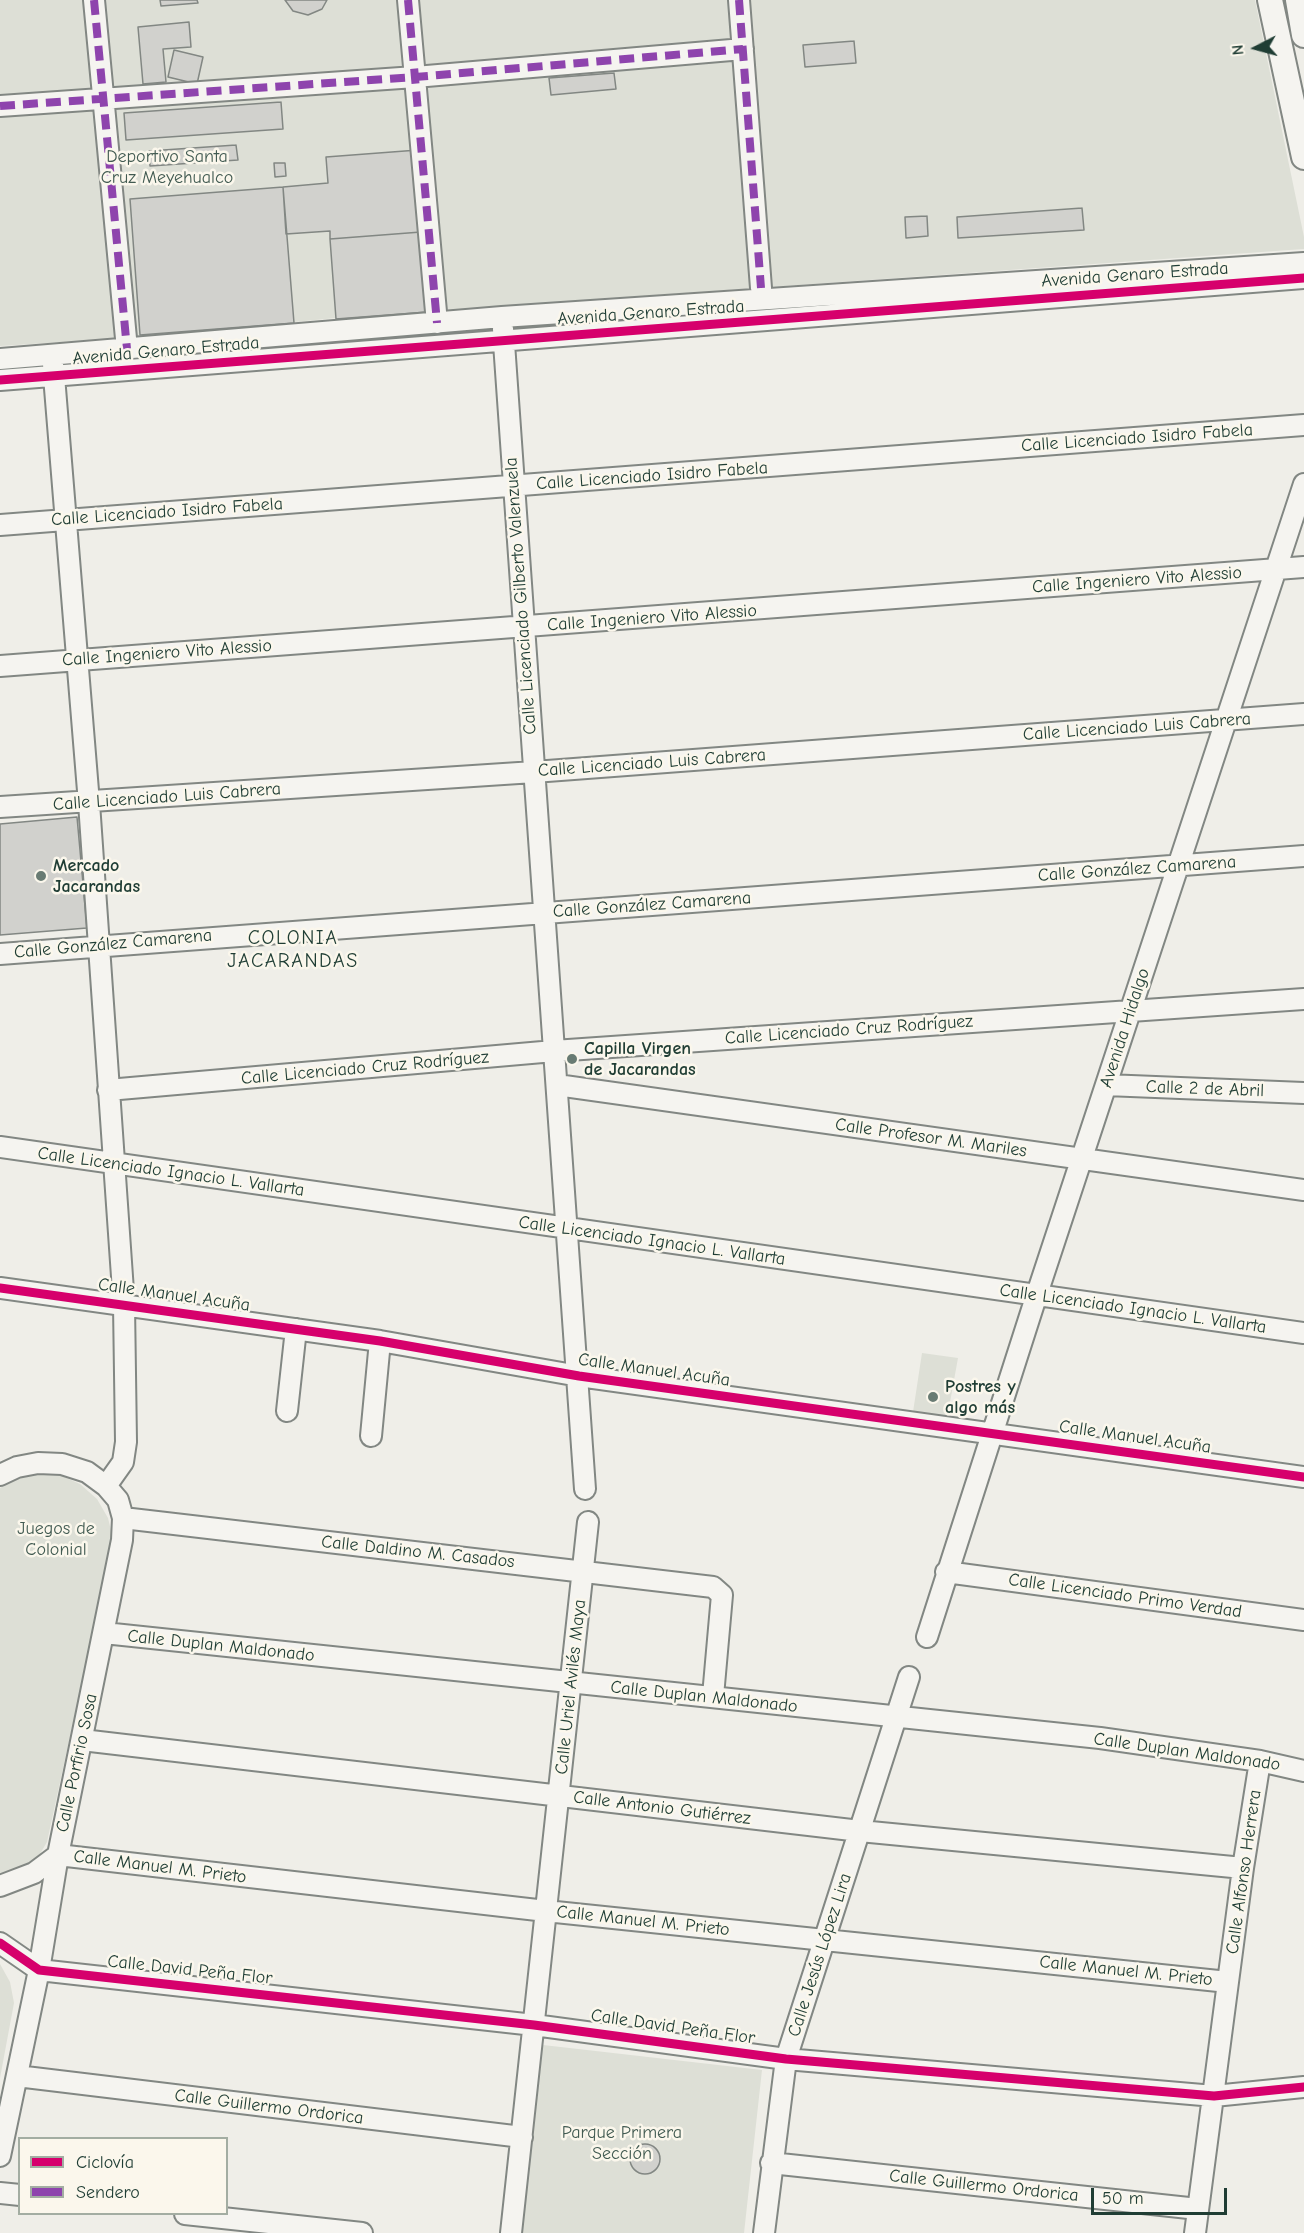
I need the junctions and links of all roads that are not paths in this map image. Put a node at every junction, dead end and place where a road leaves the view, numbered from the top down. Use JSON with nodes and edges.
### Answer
{"nodes":[{"id":1,"x":94,"y":0,"type":"edge"},
{"id":2,"x":408,"y":0,"type":"edge"},
{"id":3,"x":739,"y":0,"type":"edge"},
{"id":4,"x":1270,"y":0,"type":"edge"},
{"id":5,"x":1298,"y":0,"type":"edge"},
{"id":6,"x":1304,"y":35,"type":"edge"},
{"id":7,"x":743,"y":49,"type":"junction"},
{"id":8,"x":415,"y":76,"type":"junction"},
{"id":9,"x":104,"y":99,"type":"junction"},
{"id":10,"x":0,"y":106,"type":"edge"},
{"id":11,"x":1304,"y":157,"type":"edge"},
{"id":12,"x":1304,"y":263,"type":"edge"},
{"id":13,"x":1304,"y":278,"type":"edge"},
{"id":14,"x":761,"y":288,"type":"dead end"},
{"id":15,"x":502,"y":317,"type":"junction"},
{"id":16,"x":437,"y":323,"type":"junction"},
{"id":17,"x":503,"y":341,"type":"junction"},
{"id":18,"x":127,"y":349,"type":"junction"},
{"id":19,"x":52,"y":355,"type":"junction"},
{"id":20,"x":0,"y":359,"type":"edge"},
{"id":21,"x":55,"y":376,"type":"junction"},
{"id":22,"x":0,"y":380,"type":"edge"},
{"id":23,"x":1304,"y":425,"type":"edge"},
{"id":24,"x":1304,"y":484,"type":"edge"},
{"id":25,"x":513,"y":487,"type":"junction"},
{"id":26,"x":67,"y":519,"type":"junction"},
{"id":27,"x":0,"y":525,"type":"edge"},
{"id":28,"x":1304,"y":567,"type":"edge"},
{"id":29,"x":1274,"y":569,"type":"junction"},
{"id":30,"x":523,"y":628,"type":"junction"},
{"id":31,"x":77,"y":660,"type":"junction"},
{"id":32,"x":0,"y":666,"type":"edge"},
{"id":33,"x":1304,"y":714,"type":"edge"},
{"id":34,"x":1226,"y":721,"type":"junction"},
{"id":35,"x":534,"y":772,"type":"junction"},
{"id":36,"x":89,"y":803,"type":"junction"},
{"id":37,"x":0,"y":807,"type":"edge"},
{"id":38,"x":1304,"y":856,"type":"edge"},
{"id":39,"x":1179,"y":866,"type":"junction"},
{"id":40,"x":543,"y":913,"type":"junction"},
{"id":41,"x":98,"y":944,"type":"junction"},
{"id":42,"x":0,"y":954,"type":"edge"},
{"id":43,"x":1304,"y":999,"type":"edge"},
{"id":44,"x":1131,"y":1009,"type":"junction"},
{"id":45,"x":554,"y":1051,"type":"junction"},
{"id":46,"x":557,"y":1085,"type":"junction"},
{"id":47,"x":1106,"y":1085,"type":"junction"},
{"id":48,"x":108,"y":1089,"type":"junction"},
{"id":49,"x":1304,"y":1093,"type":"edge"},
{"id":50,"x":0,"y":1147,"type":"edge"},
{"id":51,"x":1081,"y":1159,"type":"junction"},
{"id":52,"x":113,"y":1164,"type":"junction"},
{"id":53,"x":1304,"y":1190,"type":"edge"},
{"id":54,"x":568,"y":1229,"type":"junction"},
{"id":55,"x":0,"y":1288,"type":"edge"},
{"id":56,"x":1036,"y":1294,"type":"junction"},
{"id":57,"x":124,"y":1305,"type":"junction"},
{"id":58,"x":296,"y":1329,"type":"junction"},
{"id":59,"x":1304,"y":1333,"type":"edge"},
{"id":60,"x":380,"y":1341,"type":"junction"},
{"id":61,"x":579,"y":1376,"type":"junction"},
{"id":62,"x":287,"y":1412,"type":"dead end"},
{"id":63,"x":991,"y":1434,"type":"junction"},
{"id":64,"x":371,"y":1436,"type":"dead end"},
{"id":65,"x":0,"y":1475,"type":"edge"},
{"id":66,"x":1304,"y":1477,"type":"edge"},
{"id":67,"x":106,"y":1486,"type":"junction"},
{"id":68,"x":585,"y":1490,"type":"dead end"},
{"id":69,"x":123,"y":1518,"type":"junction"},
{"id":70,"x":588,"y":1522,"type":"dead end"},
{"id":71,"x":584,"y":1570,"type":"junction"},
{"id":72,"x":946,"y":1572,"type":"junction"},
{"id":73,"x":1304,"y":1620,"type":"edge"},
{"id":74,"x":104,"y":1633,"type":"junction"},
{"id":75,"x":927,"y":1637,"type":"dead end"},
{"id":76,"x":909,"y":1677,"type":"dead end"},
{"id":77,"x":570,"y":1684,"type":"junction"},
{"id":78,"x":713,"y":1696,"type":"junction"},
{"id":79,"x":896,"y":1718,"type":"junction"},
{"id":80,"x":82,"y":1740,"type":"junction"},
{"id":81,"x":1260,"y":1761,"type":"junction"},
{"id":82,"x":1304,"y":1771,"type":"edge"},
{"id":83,"x":559,"y":1796,"type":"junction"},
{"id":84,"x":860,"y":1831,"type":"junction"},
{"id":85,"x":58,"y":1855,"type":"junction"},
{"id":86,"x":1243,"y":1868,"type":"junction"},
{"id":87,"x":0,"y":1886,"type":"edge"},
{"id":88,"x":546,"y":1911,"type":"junction"},
{"id":89,"x":824,"y":1940,"type":"junction"},
{"id":90,"x":0,"y":1943,"type":"edge"},
{"id":91,"x":39,"y":1970,"type":"junction"},
{"id":92,"x":1228,"y":1982,"type":"junction"},
{"id":93,"x":534,"y":2025,"type":"junction"},
{"id":94,"x":786,"y":2059,"type":"junction"},
{"id":95,"x":17,"y":2076,"type":"junction"},
{"id":96,"x":1304,"y":2086,"type":"edge"},
{"id":97,"x":1214,"y":2096,"type":"junction"},
{"id":98,"x":522,"y":2137,"type":"junction"},
{"id":99,"x":0,"y":2156,"type":"edge"},
{"id":100,"x":771,"y":2163,"type":"junction"},
{"id":101,"x":0,"y":2193,"type":"edge"},
{"id":102,"x":18,"y":2195,"type":"edge"},
{"id":103,"x":1198,"y":2209,"type":"junction"},
{"id":104,"x":194,"y":2215,"type":"edge"},
{"id":105,"x":362,"y":2233,"type":"edge"},
{"id":106,"x":511,"y":2233,"type":"edge"},
{"id":107,"x":764,"y":2233,"type":"edge"},
{"id":108,"x":1195,"y":2233,"type":"edge"}],
"edges":[{"from":1,"to":9,"type":"street"},
{"from":2,"to":8,"type":"street"},
{"from":3,"to":7,"type":"street"},
{"from":4,"to":11,"type":"main road"},
{"from":5,"to":6,"type":"main road"},
{"from":7,"to":8,"type":"street"},
{"from":7,"to":14,"type":"street"},
{"from":8,"to":9,"type":"street"},
{"from":8,"to":16,"type":"street"},
{"from":9,"to":10,"type":"street"},
{"from":9,"to":18,"type":"street"},
{"from":12,"to":15,"type":"street","name":"Avenida Genaro Estrada"},
{"from":13,"to":17,"type":"street","name":"Avenida Genaro Estrada"},
{"from":15,"to":16,"type":"street","name":"Avenida Genaro Estrada"},
{"from":15,"to":17,"type":"street","name":"Calle Licenciado Gilberto Valenzuela"},
{"from":16,"to":18,"type":"street","name":"Avenida Genaro Estrada"},
{"from":17,"to":21,"type":"street","name":"Avenida Genaro Estrada"},
{"from":17,"to":25,"type":"street","name":"Calle Licenciado Gilberto Valenzuela"},
{"from":18,"to":19,"type":"street","name":"Avenida Genaro Estrada"},
{"from":19,"to":20,"type":"street","name":"Avenida Genaro Estrada"},
{"from":19,"to":21,"type":"street"},
{"from":21,"to":22,"type":"street","name":"Avenida Genaro Estrada"},
{"from":21,"to":26,"type":"street"},
{"from":23,"to":25,"type":"street","name":"Calle Licenciado Isidro Fabela"},
{"from":24,"to":29,"type":"street","name":"Avenida Hidalgo"},
{"from":25,"to":26,"type":"street","name":"Calle Licenciado Isidro Fabela"},
{"from":25,"to":30,"type":"street","name":"Calle Licenciado Gilberto Valenzuela"},
{"from":26,"to":27,"type":"street","name":"Calle Licenciado Isidro Fabela"},
{"from":26,"to":31,"type":"street"},
{"from":28,"to":29,"type":"street","name":"Calle Ingeniero Vito Alessio"},
{"from":29,"to":30,"type":"street","name":"Calle Ingeniero Vito Alessio"},
{"from":29,"to":34,"type":"street","name":"Avenida Hidalgo"},
{"from":30,"to":31,"type":"street","name":"Calle Ingeniero Vito Alessio"},
{"from":30,"to":35,"type":"street","name":"Calle Licenciado Gilberto Valenzuela"},
{"from":31,"to":32,"type":"street","name":"Calle Ingeniero Vito Alessio"},
{"from":31,"to":36,"type":"street"},
{"from":33,"to":34,"type":"street","name":"Calle Licenciado Luis Cabrera"},
{"from":34,"to":35,"type":"street","name":"Calle Licenciado Luis Cabrera"},
{"from":34,"to":39,"type":"street","name":"Avenida Hidalgo"},
{"from":35,"to":36,"type":"street","name":"Calle Licenciado Luis Cabrera"},
{"from":35,"to":40,"type":"street","name":"Calle Licenciado Gilberto Valenzuela"},
{"from":36,"to":37,"type":"street","name":"Calle Licenciado Luis Cabrera"},
{"from":36,"to":41,"type":"street"},
{"from":38,"to":39,"type":"street","name":"Calle González Camarena"},
{"from":39,"to":40,"type":"street","name":"Calle González Camarena"},
{"from":39,"to":44,"type":"street","name":"Avenida Hidalgo"},
{"from":40,"to":41,"type":"street","name":"Calle González Camarena"},
{"from":40,"to":45,"type":"street","name":"Calle Licenciado Gilberto Valenzuela"},
{"from":41,"to":42,"type":"street","name":"Calle González Camarena"},
{"from":41,"to":48,"type":"street"},
{"from":43,"to":44,"type":"street","name":"Calle Licenciado Cruz Rodríguez"},
{"from":44,"to":45,"type":"street","name":"Calle Licenciado Cruz Rodríguez"},
{"from":44,"to":47,"type":"street","name":"Avenida Hidalgo"},
{"from":45,"to":46,"type":"street","name":"Calle Licenciado Gilberto Valenzuela"},
{"from":45,"to":48,"type":"street","name":"Calle Licenciado Cruz Rodríguez"},
{"from":46,"to":51,"type":"street","name":"Calle Profesor M. Mariles"},
{"from":46,"to":54,"type":"street","name":"Calle Licenciado Gilberto Valenzuela"},
{"from":47,"to":49,"type":"street","name":"Calle 2 de Abril"},
{"from":47,"to":51,"type":"street","name":"Avenida Hidalgo"},
{"from":48,"to":52,"type":"street"},
{"from":50,"to":52,"type":"street","name":"Calle Licenciado Ignacio L. Vallarta"},
{"from":51,"to":53,"type":"street","name":"Calle Profesor M. Mariles"},
{"from":51,"to":56,"type":"street","name":"Avenida Hidalgo"},
{"from":52,"to":54,"type":"street","name":"Calle Licenciado Ignacio L. Vallarta"},
{"from":52,"to":57,"type":"street"},
{"from":54,"to":56,"type":"street","name":"Calle Licenciado Ignacio L. Vallarta"},
{"from":54,"to":61,"type":"street","name":"Calle Licenciado Gilberto Valenzuela"},
{"from":55,"to":57,"type":"street","name":"Calle Manuel Acuña"},
{"from":56,"to":59,"type":"street","name":"Calle Licenciado Ignacio L. Vallarta"},
{"from":56,"to":63,"type":"street","name":"Avenida Hidalgo"},
{"from":57,"to":58,"type":"street","name":"Calle Manuel Acuña"},
{"from":57,"to":67,"type":"street"},
{"from":58,"to":60,"type":"street","name":"Calle Manuel Acuña"},
{"from":58,"to":62,"type":"street"},
{"from":60,"to":61,"type":"street","name":"Calle Manuel Acuña"},
{"from":60,"to":64,"type":"street"},
{"from":61,"to":63,"type":"street","name":"Calle Manuel Acuña"},
{"from":61,"to":68,"type":"street","name":"Calle Licenciado Gilberto Valenzuela"},
{"from":63,"to":66,"type":"street","name":"Calle Manuel Acuña"},
{"from":63,"to":72,"type":"street","name":"Avenida Hidalgo"},
{"from":65,"to":67,"type":"street"},
{"from":67,"to":69,"type":"street"},
{"from":69,"to":71,"type":"street","name":"Calle Daldino M. Casados"},
{"from":69,"to":74,"type":"street","name":"Calle Porfirio Sosa"},
{"from":70,"to":71,"type":"street","name":"Calle Uriel Avilés Maya"},
{"from":71,"to":77,"type":"street","name":"Calle Uriel Avilés Maya"},
{"from":71,"to":78,"type":"street","name":"Calle Daldino M. Casados"},
{"from":72,"to":73,"type":"street","name":"Calle Licenciado Primo Verdad"},
{"from":72,"to":75,"type":"street","name":"Avenida Hidalgo"},
{"from":74,"to":77,"type":"street","name":"Calle Duplan Maldonado"},
{"from":74,"to":80,"type":"street","name":"Calle Porfirio Sosa"},
{"from":76,"to":79,"type":"street","name":"Calle Jesús López Lira"},
{"from":77,"to":78,"type":"street","name":"Calle Duplan Maldonado"},
{"from":77,"to":83,"type":"street","name":"Calle Uriel Avilés Maya"},
{"from":78,"to":79,"type":"street","name":"Calle Duplan Maldonado"},
{"from":79,"to":81,"type":"street","name":"Calle Duplan Maldonado"},
{"from":79,"to":84,"type":"street","name":"Calle Jesús López Lira"},
{"from":80,"to":83,"type":"street","name":"Calle Antonio Gutiérrez"},
{"from":80,"to":85,"type":"street","name":"Calle Porfirio Sosa"},
{"from":81,"to":82,"type":"street","name":"Calle Duplan Maldonado"},
{"from":81,"to":86,"type":"street","name":"Calle Alfonso Herrera"},
{"from":83,"to":84,"type":"street","name":"Calle Antonio Gutiérrez"},
{"from":83,"to":88,"type":"street","name":"Calle Uriel Avilés Maya"},
{"from":84,"to":86,"type":"street","name":"Calle Antonio Gutiérrez"},
{"from":84,"to":89,"type":"street","name":"Calle Jesús López Lira"},
{"from":85,"to":87,"type":"street"},
{"from":85,"to":88,"type":"street","name":"Calle Manuel M. Prieto"},
{"from":85,"to":91,"type":"street","name":"Calle Porfirio Sosa"},
{"from":86,"to":92,"type":"street","name":"Calle Alfonso Herrera"},
{"from":88,"to":89,"type":"street","name":"Calle Manuel M. Prieto"},
{"from":88,"to":93,"type":"street","name":"Calle Uriel Avilés Maya"},
{"from":89,"to":92,"type":"street","name":"Calle Manuel M. Prieto"},
{"from":89,"to":94,"type":"street","name":"Calle Jesús López Lira"},
{"from":90,"to":91,"type":"street"},
{"from":91,"to":93,"type":"street","name":"Calle David Peña Flor"},
{"from":91,"to":95,"type":"street","name":"Calle Porfirio Sosa"},
{"from":92,"to":97,"type":"street","name":"Calle Alfonso Herrera"},
{"from":93,"to":94,"type":"street","name":"Calle David Peña Flor"},
{"from":93,"to":98,"type":"street","name":"Calle Uriel Avilés Maya"},
{"from":94,"to":97,"type":"street","name":"Calle David Peña Flor"},
{"from":94,"to":100,"type":"street","name":"Calle Jesús López Lira"},
{"from":95,"to":98,"type":"street","name":"Calle Guillermo Ordorica"},
{"from":95,"to":99,"type":"street","name":"Calle Porfirio Sosa"},
{"from":96,"to":97,"type":"street","name":"Calle David Peña Flor"},
{"from":97,"to":103,"type":"street","name":"Calle Alfonso Herrera"},
{"from":98,"to":106,"type":"street","name":"Calle Uriel Avilés Maya"},
{"from":100,"to":103,"type":"street","name":"Calle Guillermo Ordorica"},
{"from":100,"to":107,"type":"street","name":"Calle Jesús López Lira"},
{"from":101,"to":102,"type":"street"},
{"from":103,"to":108,"type":"street","name":"Calle Alfonso Herrera"},
{"from":104,"to":105,"type":"street"}]}
